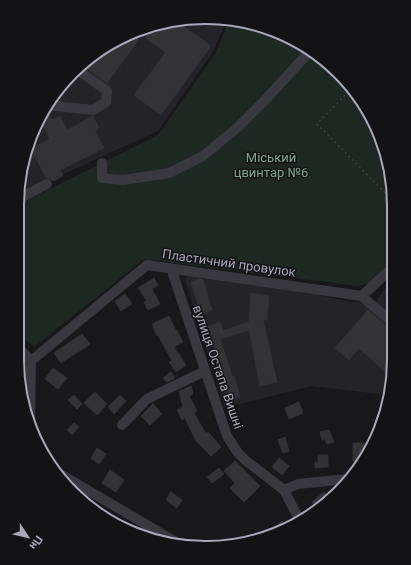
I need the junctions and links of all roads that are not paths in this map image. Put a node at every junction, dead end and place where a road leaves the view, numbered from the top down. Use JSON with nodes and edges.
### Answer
{"nodes":[{"id":1,"x":306,"y":55,"type":"edge"},
{"id":2,"x":82,"y":73,"type":"edge"},
{"id":3,"x":55,"y":105,"type":"edge"},
{"id":4,"x":102,"y":163,"type":"dead end"},
{"id":5,"x":46,"y":184,"type":"dead end"},
{"id":6,"x":24,"y":196,"type":"edge"},
{"id":7,"x":171,"y":268,"type":"junction"},
{"id":8,"x":387,"y":273,"type":"edge"},
{"id":9,"x":362,"y":296,"type":"junction"},
{"id":10,"x":387,"y":318,"type":"edge"},
{"id":11,"x":24,"y":354,"type":"edge"},
{"id":12,"x":31,"y":361,"type":"junction"},
{"id":13,"x":205,"y":371,"type":"junction"},
{"id":14,"x":30,"y":407,"type":"edge"},
{"id":15,"x":122,"y":425,"type":"dead end"},
{"id":16,"x":342,"y":479,"type":"edge"},
{"id":17,"x":71,"y":481,"type":"edge"},
{"id":18,"x":284,"y":490,"type":"junction"},
{"id":19,"x":297,"y":516,"type":"edge"},
{"id":20,"x":168,"y":537,"type":"edge"}],
"edges":[{"from":1,"to":4,"type":"street"},
{"from":2,"to":3,"type":"street"},
{"from":5,"to":6,"type":"street"},
{"from":7,"to":9,"type":"street","name":"Пластичний провулок"},
{"from":7,"to":12,"type":"street","name":"Пластичний провулок"},
{"from":7,"to":13,"type":"street","name":"вулиця Остапа Вишні"},
{"from":8,"to":9,"type":"street"},
{"from":9,"to":10,"type":"street"},
{"from":11,"to":12,"type":"street"},
{"from":12,"to":14,"type":"street"},
{"from":13,"to":15,"type":"street"},
{"from":13,"to":18,"type":"street","name":"вулиця Остапа Вишні"},
{"from":16,"to":18,"type":"street"},
{"from":17,"to":20,"type":"street"},
{"from":18,"to":19,"type":"street","name":"вулиця Остапа Вишні"}]}
